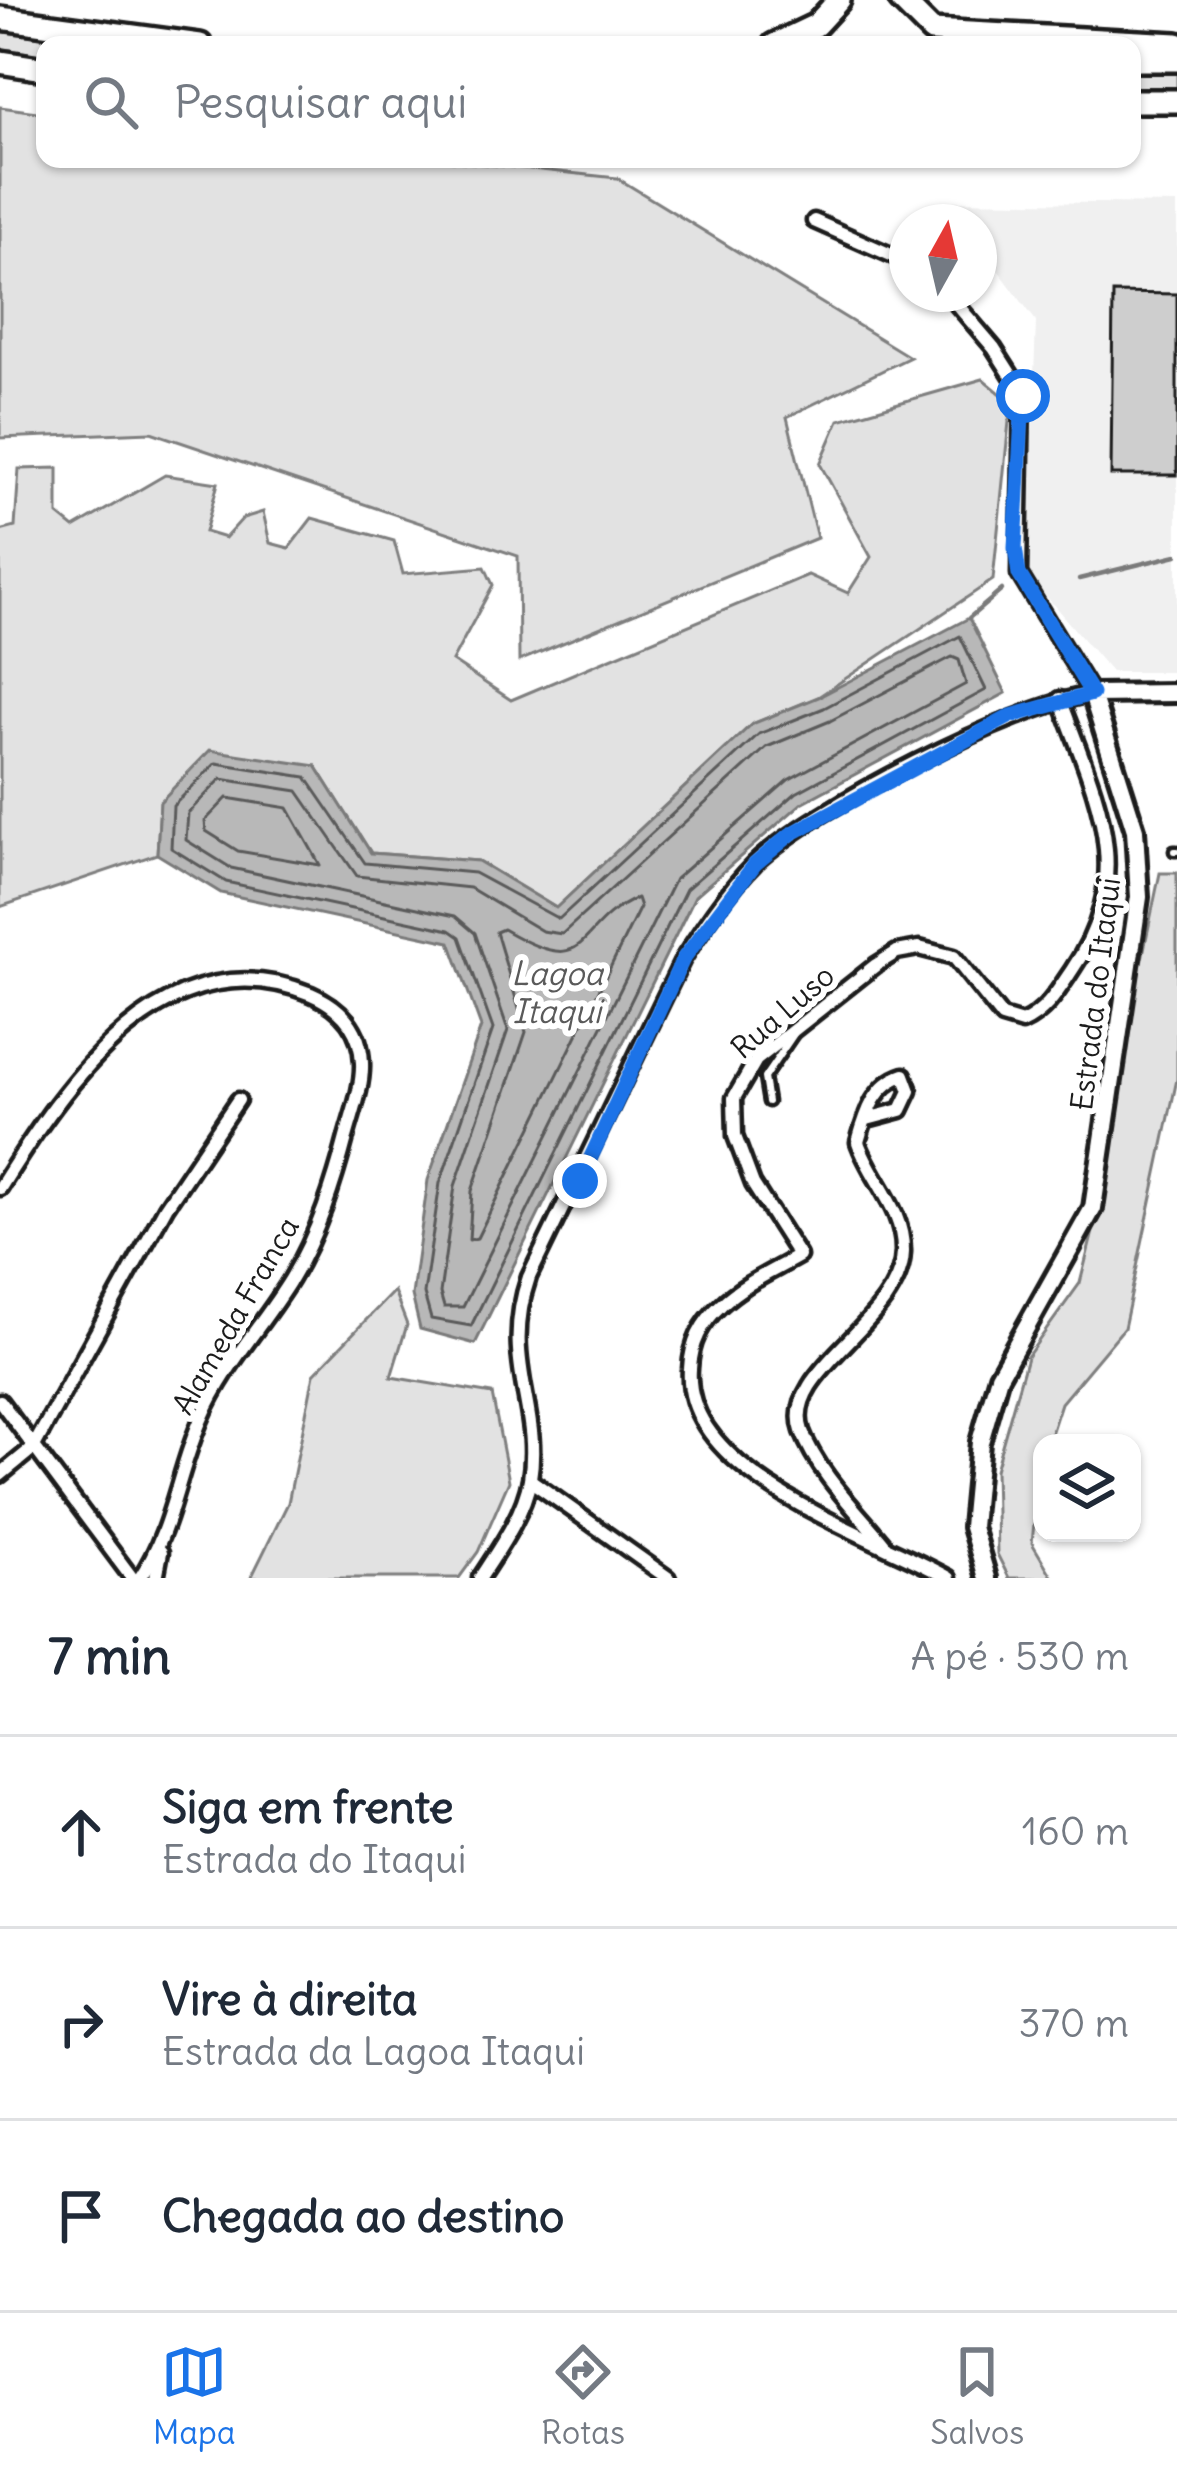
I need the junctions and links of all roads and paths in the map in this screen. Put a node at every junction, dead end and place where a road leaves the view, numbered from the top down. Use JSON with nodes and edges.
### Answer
{"nodes":[{"id":1,"x":839,"y":0,"type":"edge"},
{"id":2,"x":901,"y":0,"type":"edge"},
{"id":3,"x":0,"y":18,"type":"edge"},
{"id":4,"x":133,"y":36,"type":"edge"},
{"id":5,"x":793,"y":36,"type":"edge"},
{"id":6,"x":1026,"y":36,"type":"edge"},
{"id":7,"x":1141,"y":42,"type":"edge"},
{"id":8,"x":1177,"y":44,"type":"edge"},
{"id":9,"x":1141,"y":59,"type":"edge"},
{"id":10,"x":1177,"y":60,"type":"edge"},
{"id":11,"x":0,"y":62,"type":"edge"},
{"id":12,"x":36,"y":68,"type":"edge"},
{"id":13,"x":1141,"y":101,"type":"edge"},
{"id":14,"x":1177,"y":101,"type":"edge"},
{"id":15,"x":814,"y":221,"type":"dead end"},
{"id":16,"x":889,"y":254,"type":"edge"},
{"id":17,"x":963,"y":312,"type":"edge"},
{"id":18,"x":1177,"y":693,"type":"edge"},
{"id":19,"x":1092,"y":694,"type":"junction"},
{"id":20,"x":1060,"y":699,"type":"junction"},
{"id":21,"x":799,"y":1025,"type":"junction"},
{"id":22,"x":238,"y":1100,"type":"dead end"},
{"id":23,"x":768,"y":1102,"type":"dead end"},
{"id":24,"x":867,"y":1119,"type":"dead end"},
{"id":25,"x":0,"y":1187,"type":"edge"},
{"id":26,"x":0,"y":1402,"type":"edge"},
{"id":27,"x":33,"y":1448,"type":"junction"},
{"id":28,"x":0,"y":1475,"type":"edge"},
{"id":29,"x":530,"y":1480,"type":"junction"},
{"id":30,"x":161,"y":1544,"type":"junction"},
{"id":31,"x":884,"y":1545,"type":"junction"},
{"id":32,"x":129,"y":1575,"type":"edge"},
{"id":33,"x":156,"y":1578,"type":"edge"},
{"id":34,"x":480,"y":1578,"type":"edge"},
{"id":35,"x":668,"y":1578,"type":"edge"},
{"id":36,"x":949,"y":1578,"type":"edge"},
{"id":37,"x":987,"y":1578,"type":"edge"}],
"edges":[{"from":1,"to":5,"type":"highway"},
{"from":2,"to":6,"type":"highway"},
{"from":3,"to":4,"type":"highway"},
{"from":7,"to":8,"type":"highway"},
{"from":9,"to":10,"type":"highway"},
{"from":11,"to":12,"type":"highway"},
{"from":13,"to":14,"type":"highway"},
{"from":15,"to":16,"type":"street"},
{"from":17,"to":19,"type":"street","name":"Estrada do Itaqui"},
{"from":18,"to":19,"type":"street"},
{"from":19,"to":20,"type":"street"},
{"from":19,"to":37,"type":"street","name":"Estrada do Itaqui"},
{"from":20,"to":21,"type":"street","name":"Rua Luso"},
{"from":20,"to":29,"type":"street"},
{"from":21,"to":23,"type":"lane"},
{"from":21,"to":31,"type":"street","name":"Rua Luso"},
{"from":22,"to":27,"type":"street"},
{"from":24,"to":31,"type":"street"},
{"from":25,"to":30,"type":"street","name":"Alameda Franca"},
{"from":26,"to":27,"type":"street"},
{"from":27,"to":28,"type":"street"},
{"from":27,"to":32,"type":"street"},
{"from":29,"to":34,"type":"street"},
{"from":29,"to":35,"type":"street"},
{"from":30,"to":32,"type":"street","name":"Alameda Franca"},
{"from":30,"to":33,"type":"street"},
{"from":31,"to":36,"type":"street"}]}
